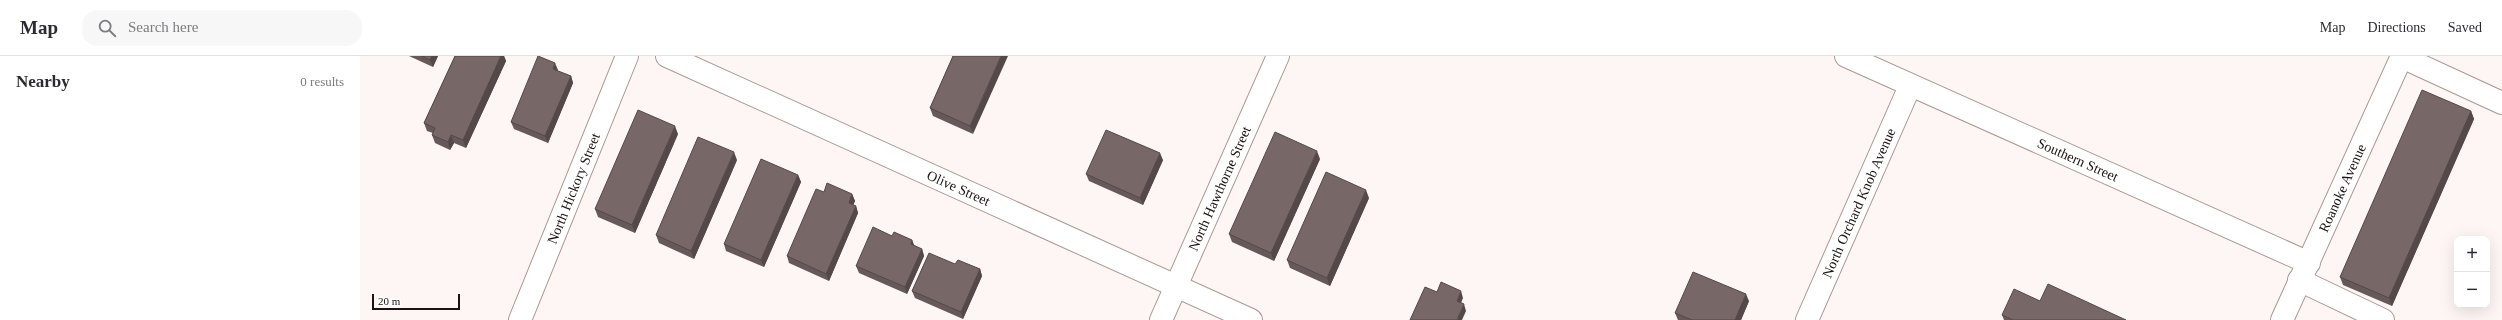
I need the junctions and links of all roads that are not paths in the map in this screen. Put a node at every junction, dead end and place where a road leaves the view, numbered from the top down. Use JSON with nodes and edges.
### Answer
{"nodes":[{"id":1,"x":627,"y":56,"type":"edge"},
{"id":2,"x":667,"y":56,"type":"edge"},
{"id":3,"x":1278,"y":56,"type":"edge"},
{"id":4,"x":1846,"y":56,"type":"edge"},
{"id":5,"x":2402,"y":57,"type":"edge"},
{"id":6,"x":1910,"y":86,"type":"junction"},
{"id":7,"x":2502,"y":103,"type":"edge"},
{"id":8,"x":2304,"y":271,"type":"junction"},
{"id":9,"x":1175,"y":285,"type":"junction"},
{"id":10,"x":520,"y":320,"type":"edge"},
{"id":11,"x":1161,"y":320,"type":"edge"},
{"id":12,"x":1250,"y":320,"type":"edge"},
{"id":13,"x":1807,"y":320,"type":"edge"},
{"id":14,"x":2282,"y":320,"type":"edge"},
{"id":15,"x":2383,"y":320,"type":"edge"}],
"edges":[{"from":1,"to":10,"type":"street","name":"North Hickory Street"},
{"from":2,"to":9,"type":"street","name":"Olive Street"},
{"from":3,"to":9,"type":"street","name":"North Hawthorne Street"},
{"from":4,"to":6,"type":"street","name":"Southern Street"},
{"from":5,"to":7,"type":"street"},
{"from":5,"to":8,"type":"street","name":"Roanoke Avenue"},
{"from":6,"to":8,"type":"street","name":"Southern Street"},
{"from":6,"to":13,"type":"street","name":"North Orchard Knob Avenue"},
{"from":8,"to":14,"type":"street","name":"Roanoke Avenue"},
{"from":8,"to":15,"type":"street","name":"Southern Street"},
{"from":9,"to":11,"type":"street","name":"North Hawthorne Street"},
{"from":9,"to":12,"type":"street","name":"Olive Street"}]}
